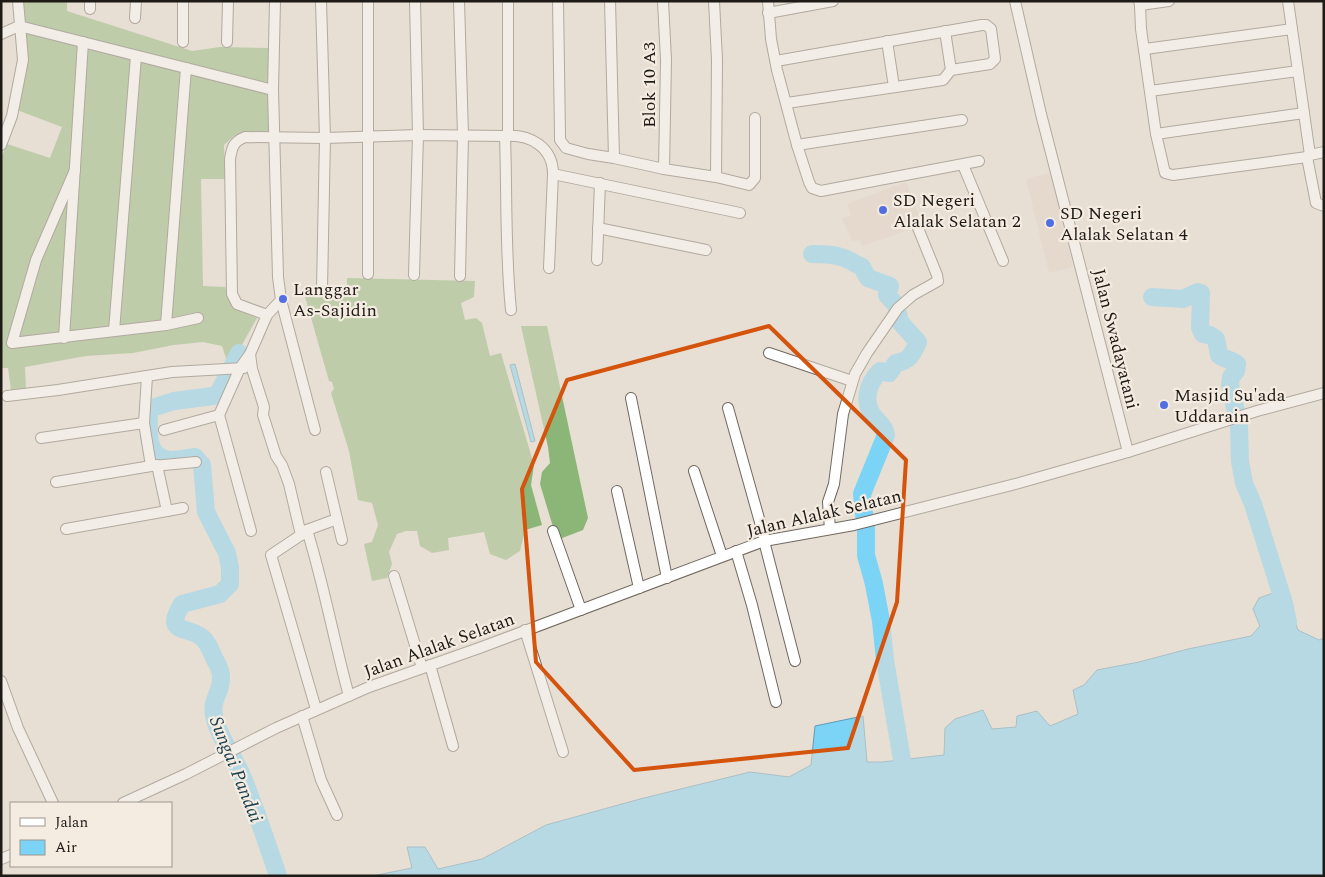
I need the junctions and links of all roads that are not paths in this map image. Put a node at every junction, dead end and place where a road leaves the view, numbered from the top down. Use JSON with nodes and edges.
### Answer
{"nodes":[{"id":1,"x":18,"y":1,"type":"edge"},
{"id":2,"x":136,"y":1,"type":"edge"},
{"id":3,"x":183,"y":1,"type":"edge"},
{"id":4,"x":228,"y":1,"type":"edge"},
{"id":5,"x":275,"y":1,"type":"edge"},
{"id":6,"x":321,"y":1,"type":"edge"},
{"id":7,"x":368,"y":1,"type":"edge"},
{"id":8,"x":415,"y":1,"type":"edge"},
{"id":9,"x":459,"y":1,"type":"edge"},
{"id":10,"x":508,"y":1,"type":"edge"},
{"id":11,"x":558,"y":1,"type":"edge"},
{"id":12,"x":610,"y":1,"type":"edge"},
{"id":13,"x":664,"y":1,"type":"edge"},
{"id":14,"x":714,"y":1,"type":"edge"},
{"id":15,"x":768,"y":1,"type":"edge"},
{"id":16,"x":833,"y":1,"type":"edge"},
{"id":17,"x":1015,"y":1,"type":"edge"},
{"id":18,"x":1169,"y":1,"type":"edge"},
{"id":19,"x":1288,"y":1,"type":"edge"},
{"id":20,"x":1139,"y":3,"type":"edge"},
{"id":21,"x":768,"y":13,"type":"junction"},
{"id":22,"x":135,"y":18,"type":"dead end"},
{"id":23,"x":19,"y":26,"type":"junction"},
{"id":24,"x":1292,"y":29,"type":"junction"},
{"id":25,"x":945,"y":31,"type":"junction"},
{"id":26,"x":1,"y":34,"type":"edge"},
{"id":27,"x":887,"y":41,"type":"junction"},
{"id":28,"x":83,"y":42,"type":"junction"},
{"id":29,"x":183,"y":42,"type":"dead end"},
{"id":30,"x":227,"y":42,"type":"dead end"},
{"id":31,"x":1145,"y":49,"type":"junction"},
{"id":32,"x":136,"y":56,"type":"junction"},
{"id":33,"x":776,"y":61,"type":"junction"},
{"id":34,"x":186,"y":68,"type":"junction"},
{"id":35,"x":951,"y":70,"type":"junction"},
{"id":36,"x":1298,"y":71,"type":"junction"},
{"id":37,"x":894,"y":87,"type":"junction"},
{"id":38,"x":273,"y":90,"type":"junction"},
{"id":39,"x":1150,"y":91,"type":"junction"},
{"id":40,"x":787,"y":103,"type":"junction"},
{"id":41,"x":1304,"y":113,"type":"junction"},
{"id":42,"x":12,"y":116,"type":"junction"},
{"id":43,"x":755,"y":118,"type":"dead end"},
{"id":44,"x":1,"y":119,"type":"edge"},
{"id":45,"x":962,"y":120,"type":"dead end"},
{"id":46,"x":1156,"y":134,"type":"junction"},
{"id":47,"x":418,"y":135,"type":"junction"},
{"id":48,"x":463,"y":135,"type":"junction"},
{"id":49,"x":369,"y":136,"type":"junction"},
{"id":50,"x":507,"y":136,"type":"junction"},
{"id":51,"x":275,"y":138,"type":"junction"},
{"id":52,"x":325,"y":138,"type":"junction"},
{"id":53,"x":1,"y":145,"type":"edge"},
{"id":54,"x":797,"y":145,"type":"junction"},
{"id":55,"x":1324,"y":152,"type":"edge"},
{"id":56,"x":1308,"y":156,"type":"junction"},
{"id":57,"x":614,"y":158,"type":"junction"},
{"id":58,"x":979,"y":161,"type":"dead end"},
{"id":59,"x":964,"y":165,"type":"junction"},
{"id":60,"x":664,"y":169,"type":"junction"},
{"id":61,"x":75,"y":170,"type":"junction"},
{"id":62,"x":553,"y":174,"type":"junction"},
{"id":63,"x":716,"y":177,"type":"junction"},
{"id":64,"x":600,"y":183,"type":"junction"},
{"id":65,"x":1324,"y":206,"type":"edge"},
{"id":66,"x":740,"y":213,"type":"dead end"},
{"id":67,"x":598,"y":228,"type":"junction"},
{"id":68,"x":918,"y":228,"type":"dead end"},
{"id":69,"x":706,"y":250,"type":"dead end"},
{"id":70,"x":597,"y":260,"type":"dead end"},
{"id":71,"x":1003,"y":261,"type":"dead end"},
{"id":72,"x":549,"y":268,"type":"dead end"},
{"id":73,"x":368,"y":274,"type":"dead end"},
{"id":74,"x":414,"y":275,"type":"dead end"},
{"id":75,"x":460,"y":276,"type":"dead end"},
{"id":76,"x":322,"y":288,"type":"dead end"},
{"id":77,"x":281,"y":300,"type":"junction"},
{"id":78,"x":511,"y":310,"type":"dead end"},
{"id":79,"x":267,"y":315,"type":"junction"},
{"id":80,"x":198,"y":318,"type":"dead end"},
{"id":81,"x":166,"y":325,"type":"junction"},
{"id":82,"x":114,"y":331,"type":"junction"},
{"id":83,"x":64,"y":338,"type":"junction"},
{"id":84,"x":769,"y":353,"type":"dead end"},
{"id":85,"x":250,"y":354,"type":"junction"},
{"id":86,"x":235,"y":368,"type":"junction"},
{"id":87,"x":252,"y":369,"type":"junction"},
{"id":88,"x":146,"y":376,"type":"junction"},
{"id":89,"x":852,"y":381,"type":"junction"},
{"id":90,"x":1324,"y":393,"type":"edge"},
{"id":91,"x":7,"y":396,"type":"dead end"},
{"id":92,"x":631,"y":398,"type":"dead end"},
{"id":93,"x":728,"y":408,"type":"dead end"},
{"id":94,"x":218,"y":415,"type":"junction"},
{"id":95,"x":144,"y":423,"type":"junction"},
{"id":96,"x":164,"y":430,"type":"dead end"},
{"id":97,"x":315,"y":430,"type":"dead end"},
{"id":98,"x":41,"y":438,"type":"dead end"},
{"id":99,"x":1128,"y":452,"type":"junction"},
{"id":100,"x":196,"y":462,"type":"dead end"},
{"id":101,"x":154,"y":466,"type":"junction"},
{"id":102,"x":694,"y":471,"type":"dead end"},
{"id":103,"x":326,"y":472,"type":"dead end"},
{"id":104,"x":56,"y":482,"type":"dead end"},
{"id":105,"x":617,"y":491,"type":"dead end"},
{"id":106,"x":183,"y":508,"type":"dead end"},
{"id":107,"x":167,"y":511,"type":"junction"},
{"id":108,"x":337,"y":519,"type":"junction"},
{"id":109,"x":66,"y":529,"type":"dead end"},
{"id":110,"x":830,"y":529,"type":"junction"},
{"id":111,"x":251,"y":531,"type":"dead end"},
{"id":112,"x":553,"y":532,"type":"dead end"},
{"id":113,"x":304,"y":533,"type":"junction"},
{"id":114,"x":342,"y":540,"type":"dead end"},
{"id":115,"x":765,"y":541,"type":"junction"},
{"id":116,"x":736,"y":551,"type":"junction"},
{"id":117,"x":722,"y":556,"type":"junction"},
{"id":118,"x":394,"y":576,"type":"dead end"},
{"id":119,"x":667,"y":578,"type":"junction"},
{"id":120,"x":639,"y":588,"type":"junction"},
{"id":121,"x":581,"y":610,"type":"junction"},
{"id":122,"x":526,"y":630,"type":"junction"},
{"id":123,"x":796,"y":661,"type":"dead end"},
{"id":124,"x":426,"y":667,"type":"junction"},
{"id":125,"x":1,"y":681,"type":"edge"},
{"id":126,"x":349,"y":696,"type":"junction"},
{"id":127,"x":776,"y":702,"type":"dead end"},
{"id":128,"x":316,"y":709,"type":"junction"},
{"id":129,"x":302,"y":716,"type":"junction"},
{"id":130,"x":454,"y":746,"type":"dead end"},
{"id":131,"x":563,"y":752,"type":"dead end"},
{"id":132,"x":53,"y":802,"type":"edge"},
{"id":133,"x":125,"y":802,"type":"edge"},
{"id":134,"x":337,"y":815,"type":"dead end"}],
"edges":[{"from":1,"to":23,"type":"street"},
{"from":2,"to":22,"type":"street"},
{"from":3,"to":29,"type":"street"},
{"from":4,"to":30,"type":"street"},
{"from":5,"to":38,"type":"street"},
{"from":6,"to":52,"type":"street"},
{"from":7,"to":49,"type":"street"},
{"from":8,"to":47,"type":"street"},
{"from":9,"to":48,"type":"street"},
{"from":10,"to":50,"type":"street"},
{"from":11,"to":57,"type":"street"},
{"from":12,"to":57,"type":"street"},
{"from":13,"to":60,"type":"street","name":"Blok 10 A3"},
{"from":14,"to":63,"type":"street"},
{"from":15,"to":21,"type":"street"},
{"from":16,"to":21,"type":"street"},
{"from":17,"to":99,"type":"street","name":"Jalan Swadayatani"},
{"from":18,"to":20,"type":"street"},
{"from":19,"to":24,"type":"street"},
{"from":20,"to":31,"type":"street"},
{"from":21,"to":33,"type":"street"},
{"from":23,"to":26,"type":"street"},
{"from":23,"to":28,"type":"street"},
{"from":23,"to":42,"type":"street"},
{"from":24,"to":31,"type":"street"},
{"from":24,"to":36,"type":"street"},
{"from":25,"to":27,"type":"street"},
{"from":25,"to":35,"type":"street"},
{"from":25,"to":35,"type":"street"},
{"from":27,"to":33,"type":"street"},
{"from":27,"to":37,"type":"street"},
{"from":28,"to":32,"type":"street"},
{"from":28,"to":61,"type":"street"},
{"from":31,"to":39,"type":"street"},
{"from":32,"to":34,"type":"street"},
{"from":32,"to":82,"type":"street"},
{"from":33,"to":40,"type":"street"},
{"from":34,"to":38,"type":"street"},
{"from":34,"to":81,"type":"street"},
{"from":35,"to":37,"type":"street"},
{"from":36,"to":39,"type":"street"},
{"from":36,"to":41,"type":"street"},
{"from":37,"to":40,"type":"street"},
{"from":38,"to":51,"type":"street"},
{"from":39,"to":46,"type":"street"},
{"from":40,"to":54,"type":"street"},
{"from":41,"to":46,"type":"street"},
{"from":41,"to":56,"type":"street"},
{"from":42,"to":44,"type":"street"},
{"from":42,"to":53,"type":"street"},
{"from":43,"to":63,"type":"street"},
{"from":45,"to":54,"type":"street"},
{"from":46,"to":56,"type":"street"},
{"from":47,"to":48,"type":"street"},
{"from":47,"to":49,"type":"street"},
{"from":47,"to":74,"type":"street"},
{"from":48,"to":50,"type":"street"},
{"from":48,"to":75,"type":"street"},
{"from":49,"to":52,"type":"street"},
{"from":49,"to":73,"type":"street"},
{"from":50,"to":62,"type":"street"},
{"from":50,"to":78,"type":"street"},
{"from":51,"to":52,"type":"street"},
{"from":51,"to":77,"type":"street"},
{"from":51,"to":79,"type":"street"},
{"from":52,"to":76,"type":"street"},
{"from":54,"to":59,"type":"street"},
{"from":55,"to":56,"type":"street"},
{"from":56,"to":65,"type":"street"},
{"from":57,"to":60,"type":"street"},
{"from":58,"to":59,"type":"street"},
{"from":59,"to":71,"type":"street"},
{"from":60,"to":63,"type":"street"},
{"from":61,"to":83,"type":"street"},
{"from":61,"to":83,"type":"street"},
{"from":62,"to":64,"type":"street"},
{"from":62,"to":72,"type":"street"},
{"from":64,"to":66,"type":"street"},
{"from":64,"to":67,"type":"street"},
{"from":67,"to":69,"type":"street"},
{"from":67,"to":70,"type":"street"},
{"from":68,"to":89,"type":"street"},
{"from":77,"to":79,"type":"street"},
{"from":77,"to":97,"type":"street"},
{"from":79,"to":85,"type":"street"},
{"from":80,"to":81,"type":"street"},
{"from":81,"to":82,"type":"street"},
{"from":82,"to":83,"type":"street"},
{"from":84,"to":89,"type":"street"},
{"from":85,"to":86,"type":"street"},
{"from":85,"to":87,"type":"street"},
{"from":86,"to":87,"type":"street"},
{"from":86,"to":88,"type":"street"},
{"from":86,"to":94,"type":"street"},
{"from":87,"to":113,"type":"street"},
{"from":88,"to":91,"type":"street"},
{"from":88,"to":95,"type":"street"},
{"from":89,"to":110,"type":"street"},
{"from":90,"to":99,"type":"street","name":"Jalan Alalak Selatan"},
{"from":92,"to":119,"type":"street"},
{"from":93,"to":115,"type":"street"},
{"from":94,"to":96,"type":"street"},
{"from":94,"to":111,"type":"street"},
{"from":95,"to":98,"type":"street"},
{"from":95,"to":101,"type":"street"},
{"from":99,"to":110,"type":"street","name":"Jalan Alalak Selatan"},
{"from":100,"to":101,"type":"street"},
{"from":101,"to":104,"type":"street"},
{"from":101,"to":107,"type":"street"},
{"from":102,"to":117,"type":"street"},
{"from":103,"to":108,"type":"street"},
{"from":105,"to":120,"type":"street"},
{"from":106,"to":107,"type":"street"},
{"from":107,"to":109,"type":"street"},
{"from":108,"to":113,"type":"street"},
{"from":108,"to":114,"type":"street"},
{"from":110,"to":115,"type":"street","name":"Jalan Alalak Selatan"},
{"from":112,"to":121,"type":"street"},
{"from":113,"to":126,"type":"street"},
{"from":113,"to":128,"type":"street"},
{"from":115,"to":116,"type":"street","name":"Jalan Alalak Selatan"},
{"from":115,"to":123,"type":"street"},
{"from":116,"to":117,"type":"street","name":"Jalan Alalak Selatan"},
{"from":116,"to":127,"type":"street"},
{"from":117,"to":119,"type":"street","name":"Jalan Alalak Selatan"},
{"from":118,"to":124,"type":"street"},
{"from":119,"to":120,"type":"street","name":"Jalan Alalak Selatan"},
{"from":120,"to":121,"type":"street","name":"Jalan Alalak Selatan"},
{"from":121,"to":122,"type":"street","name":"Jalan Alalak Selatan"},
{"from":122,"to":124,"type":"street","name":"Jalan Alalak Selatan"},
{"from":122,"to":131,"type":"street"},
{"from":124,"to":126,"type":"street","name":"Jalan Alalak Selatan"},
{"from":124,"to":130,"type":"street"},
{"from":125,"to":132,"type":"street"},
{"from":126,"to":128,"type":"street","name":"Jalan Alalak Selatan"},
{"from":128,"to":129,"type":"street","name":"Jalan Alalak Selatan"},
{"from":129,"to":133,"type":"street","name":"Jalan Alalak Selatan"},
{"from":129,"to":134,"type":"street"}]}
